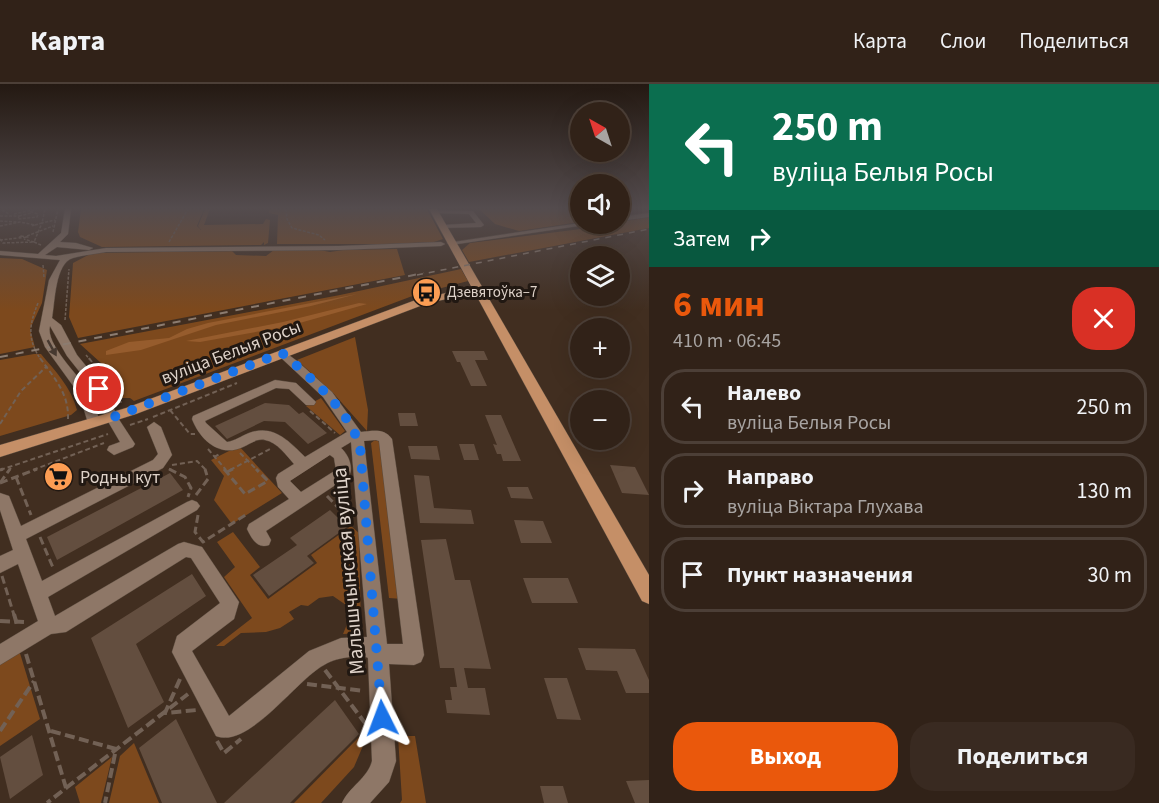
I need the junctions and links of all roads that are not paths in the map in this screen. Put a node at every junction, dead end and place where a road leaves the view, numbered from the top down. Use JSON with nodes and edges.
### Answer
{"nodes":[{"id":1,"x":51,"y":243,"type":"edge"},
{"id":2,"x":73,"y":243,"type":"edge"},
{"id":3,"x":451,"y":243,"type":"joint"},
{"id":4,"x":454,"y":243,"type":"edge"},
{"id":5,"x":441,"y":244,"type":"dead end"},
{"id":6,"x":76,"y":245,"type":"junction"},
{"id":7,"x":46,"y":246,"type":"junction"},
{"id":8,"x":106,"y":250,"type":"junction"},
{"id":9,"x":0,"y":253,"type":"edge"},
{"id":10,"x":10,"y":253,"type":"junction"},
{"id":11,"x":70,"y":255,"type":"junction"},
{"id":12,"x":48,"y":262,"type":"junction"},
{"id":13,"x":477,"y":290,"type":"junction"},
{"id":14,"x":48,"y":319,"type":"junction"},
{"id":15,"x":282,"y":353,"type":"junction"},
{"id":16,"x":310,"y":402,"type":"road end"},
{"id":17,"x":111,"y":418,"type":"junction"},
{"id":18,"x":94,"y":423,"type":"junction"},
{"id":19,"x":154,"y":427,"type":"dead end"},
{"id":20,"x":347,"y":440,"type":"junction"},
{"id":21,"x":114,"y":450,"type":"road end"},
{"id":22,"x":0,"y":451,"type":"edge"},
{"id":23,"x":304,"y":465,"type":"junction"},
{"id":24,"x":0,"y":499,"type":"edge"},
{"id":25,"x":299,"y":501,"type":"junction"},
{"id":26,"x":189,"y":503,"type":"road end"},
{"id":27,"x":263,"y":540,"type":"dead end"},
{"id":28,"x":20,"y":545,"type":"junction"},
{"id":29,"x":0,"y":565,"type":"edge"},
{"id":30,"x":37,"y":593,"type":"junction"},
{"id":31,"x":649,"y":594,"type":"edge"},
{"id":32,"x":50,"y":625,"type":"junction"},
{"id":33,"x":378,"y":653,"type":"junction"},
{"id":34,"x":0,"y":655,"type":"edge"},
{"id":35,"x":354,"y":803,"type":"edge"}],
"edges":[{"from":1,"to":7,"type":"street"},
{"from":2,"to":6,"type":"street"},
{"from":3,"to":4,"type":"street"},
{"from":3,"to":13,"type":"main road"},
{"from":5,"to":8,"type":"street"},
{"from":6,"to":7,"type":"street"},
{"from":6,"to":8,"type":"street"},
{"from":6,"to":11,"type":"street"},
{"from":7,"to":10,"type":"street"},
{"from":7,"to":12,"type":"street"},
{"from":8,"to":11,"type":"street"},
{"from":9,"to":10,"type":"street"},
{"from":10,"to":12,"type":"street"},
{"from":11,"to":12,"type":"street"},
{"from":11,"to":12,"type":"street"},
{"from":12,"to":14,"type":"street"},
{"from":13,"to":15,"type":"main road","name":"вуліца Белыя Росы"},
{"from":13,"to":31,"type":"main road"},
{"from":14,"to":17,"type":"street"},
{"from":14,"to":18,"type":"street","one_way":true},
{"from":15,"to":17,"type":"main road","name":"вуліца Белыя Росы"},
{"from":15,"to":20,"type":"street","name":"Малышчынская вуліца"},
{"from":16,"to":23,"type":"street"},
{"from":17,"to":18,"type":"main road","name":"вуліца Белыя Росы"},
{"from":17,"to":21,"type":"street"},
{"from":18,"to":22,"type":"main road","name":"вуліца Белыя Росы"},
{"from":19,"to":28,"type":"street"},
{"from":20,"to":23,"type":"street"},
{"from":20,"to":25,"type":"street"},
{"from":20,"to":33,"type":"street","name":"Малышчынская вуліца"},
{"from":20,"to":33,"type":"street"},
{"from":23,"to":25,"type":"street"},
{"from":24,"to":28,"type":"street"},
{"from":25,"to":27,"type":"street"},
{"from":26,"to":30,"type":"street"},
{"from":28,"to":29,"type":"street"},
{"from":28,"to":30,"type":"street"},
{"from":30,"to":32,"type":"street"},
{"from":32,"to":33,"type":"street"},
{"from":32,"to":34,"type":"street"},
{"from":33,"to":35,"type":"street","name":"Малышчынская вуліца"}]}
